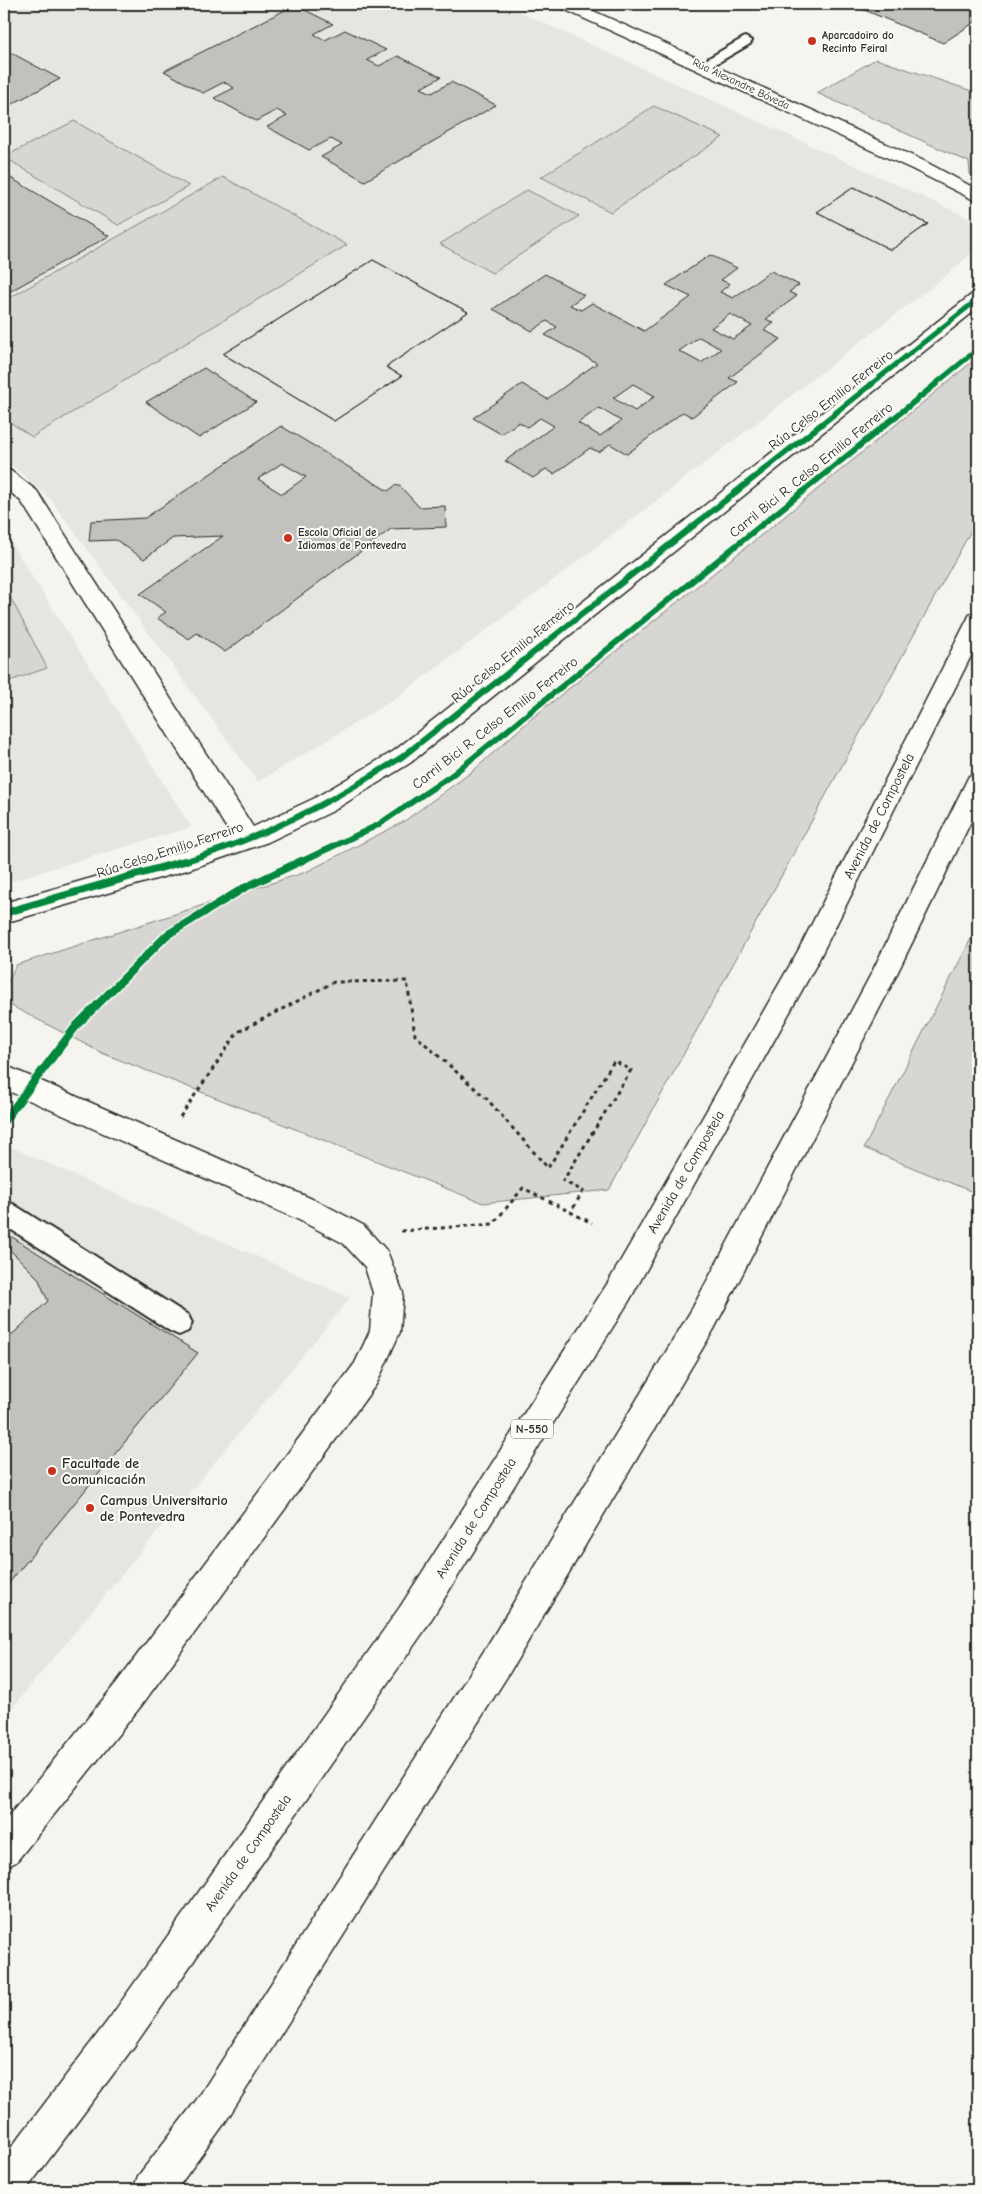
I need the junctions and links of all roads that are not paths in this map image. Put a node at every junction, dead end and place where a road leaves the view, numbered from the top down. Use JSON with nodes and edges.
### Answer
{"nodes":[{"id":1,"x":565,"y":4,"type":"edge"},
{"id":2,"x":744,"y":41,"type":"dead end"},
{"id":3,"x":702,"y":66,"type":"junction"},
{"id":4,"x":918,"y":165,"type":"junction"},
{"id":5,"x":978,"y":187,"type":"edge"},
{"id":6,"x":978,"y":197,"type":"edge"},
{"id":7,"x":978,"y":300,"type":"edge"},
{"id":8,"x":4,"y":476,"type":"edge"},
{"id":9,"x":978,"y":620,"type":"edge"},
{"id":10,"x":978,"y":782,"type":"edge"},
{"id":11,"x":246,"y":839,"type":"junction"},
{"id":12,"x":4,"y":913,"type":"edge"},
{"id":13,"x":4,"y":1077,"type":"edge"},
{"id":14,"x":4,"y":1212,"type":"edge"},
{"id":15,"x":179,"y":1323,"type":"dead end"},
{"id":16,"x":4,"y":1850,"type":"edge"},
{"id":17,"x":4,"y":2188,"type":"edge"},
{"id":18,"x":152,"y":2190,"type":"edge"}],
"edges":[{"from":1,"to":3,"type":"main road","name":"Rúa Alexandre Bóveda"},
{"from":2,"to":3,"type":"lane"},
{"from":3,"to":4,"type":"main road","name":"Rúa Alexandre Bóveda"},
{"from":4,"to":5,"type":"main road","name":"Rúa Alexandre Bóveda"},
{"from":4,"to":6,"type":"main road","name":"Rúa Alexandre Bóveda"},
{"from":7,"to":11,"type":"main road","name":"Rúa Celso Emilio Ferreiro"},
{"from":8,"to":11,"type":"main road"},
{"from":9,"to":17,"type":"main road","name":"Avenida de Compostela","number":"N-550"},
{"from":10,"to":18,"type":"main road"},
{"from":11,"to":12,"type":"main road","name":"Rúa Celso Emilio Ferreiro"},
{"from":13,"to":16,"type":"main road"},
{"from":14,"to":15,"type":"lane"}]}
